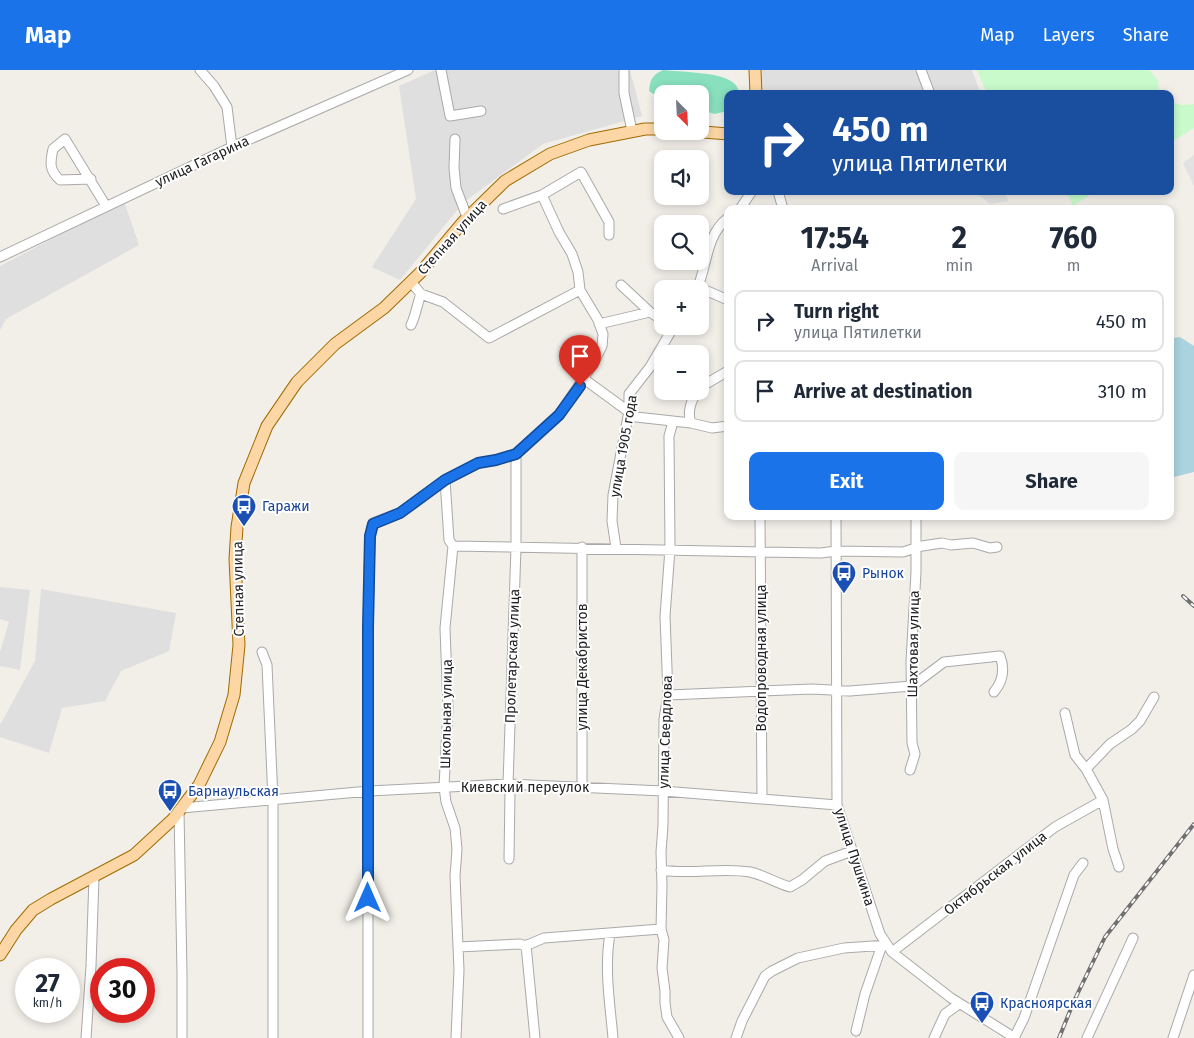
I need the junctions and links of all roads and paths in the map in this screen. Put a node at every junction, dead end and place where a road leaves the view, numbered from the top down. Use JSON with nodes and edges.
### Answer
{"nodes":[{"id":1,"x":200,"y":70,"type":"edge"},
{"id":2,"x":408,"y":70,"type":"edge"},
{"id":3,"x":441,"y":70,"type":"edge"},
{"id":4,"x":624,"y":70,"type":"edge"},
{"id":5,"x":755,"y":70,"type":"edge"},
{"id":6,"x":921,"y":70,"type":"edge"},
{"id":7,"x":756,"y":90,"type":"edge"},
{"id":8,"x":928,"y":90,"type":"edge"},
{"id":9,"x":481,"y":111,"type":"dead end"},
{"id":10,"x":654,"y":129,"type":"edge"},
{"id":11,"x":632,"y":131,"type":"junction"},
{"id":12,"x":709,"y":132,"type":"edge"},
{"id":13,"x":724,"y":134,"type":"edge"},
{"id":14,"x":455,"y":139,"type":"dead end"},
{"id":15,"x":232,"y":147,"type":"junction"},
{"id":16,"x":90,"y":179,"type":"junction"},
{"id":17,"x":542,"y":195,"type":"junction"},
{"id":18,"x":106,"y":206,"type":"junction"},
{"id":19,"x":503,"y":209,"type":"dead end"},
{"id":20,"x":467,"y":218,"type":"junction"},
{"id":21,"x":724,"y":221,"type":"edge"},
{"id":22,"x":609,"y":235,"type":"dead end"},
{"id":23,"x":0,"y":258,"type":"edge"},
{"id":24,"x":699,"y":280,"type":"edge"},
{"id":25,"x":411,"y":282,"type":"junction"},
{"id":26,"x":621,"y":285,"type":"dead end"},
{"id":27,"x":580,"y":290,"type":"junction"},
{"id":28,"x":709,"y":293,"type":"edge"},
{"id":29,"x":421,"y":294,"type":"junction"},
{"id":30,"x":724,"y":298,"type":"edge"},
{"id":31,"x":650,"y":312,"type":"junction"},
{"id":32,"x":654,"y":315,"type":"edge"},
{"id":33,"x":599,"y":322,"type":"junction"},
{"id":34,"x":411,"y":325,"type":"dead end"},
{"id":35,"x":668,"y":335,"type":"edge"},
{"id":36,"x":724,"y":374,"type":"edge"},
{"id":37,"x":584,"y":379,"type":"junction"},
{"id":38,"x":709,"y":383,"type":"edge"},
{"id":39,"x":693,"y":400,"type":"edge"},
{"id":40,"x":629,"y":412,"type":"junction"},
{"id":41,"x":673,"y":422,"type":"junction"},
{"id":42,"x":691,"y":423,"type":"junction"},
{"id":43,"x":724,"y":426,"type":"edge"},
{"id":44,"x":516,"y":454,"type":"junction"},
{"id":45,"x":445,"y":480,"type":"junction"},
{"id":46,"x":760,"y":520,"type":"edge"},
{"id":47,"x":836,"y":520,"type":"edge"},
{"id":48,"x":916,"y":520,"type":"edge"},
{"id":49,"x":453,"y":546,"type":"junction"},
{"id":50,"x":516,"y":546,"type":"junction"},
{"id":51,"x":997,"y":547,"type":"dead end"},
{"id":52,"x":582,"y":548,"type":"junction"},
{"id":53,"x":616,"y":548,"type":"junction"},
{"id":54,"x":916,"y":548,"type":"junction"},
{"id":55,"x":670,"y":549,"type":"junction"},
{"id":56,"x":760,"y":551,"type":"junction"},
{"id":57,"x":836,"y":551,"type":"junction"},
{"id":58,"x":262,"y":652,"type":"dead end"},
{"id":59,"x":912,"y":686,"type":"junction"},
{"id":60,"x":836,"y":690,"type":"junction"},
{"id":61,"x":761,"y":692,"type":"junction"},
{"id":62,"x":994,"y":692,"type":"dead end"},
{"id":63,"x":668,"y":695,"type":"junction"},
{"id":64,"x":1154,"y":697,"type":"dead end"},
{"id":65,"x":1065,"y":713,"type":"dead end"},
{"id":66,"x":910,"y":770,"type":"dead end"},
{"id":67,"x":1086,"y":770,"type":"junction"},
{"id":68,"x":508,"y":784,"type":"junction"},
{"id":69,"x":582,"y":787,"type":"junction"},
{"id":70,"x":444,"y":788,"type":"junction"},
{"id":71,"x":369,"y":791,"type":"junction"},
{"id":72,"x":663,"y":791,"type":"junction"},
{"id":73,"x":273,"y":799,"type":"junction"},
{"id":74,"x":762,"y":799,"type":"junction"},
{"id":75,"x":1103,"y":800,"type":"junction"},
{"id":76,"x":837,"y":805,"type":"junction"},
{"id":77,"x":181,"y":810,"type":"junction"},
{"id":78,"x":852,"y":851,"type":"junction"},
{"id":79,"x":509,"y":859,"type":"dead end"},
{"id":80,"x":1083,"y":863,"type":"dead end"},
{"id":81,"x":1119,"y":867,"type":"dead end"},
{"id":82,"x":662,"y":870,"type":"junction"},
{"id":83,"x":94,"y":877,"type":"junction"},
{"id":84,"x":661,"y":929,"type":"junction"},
{"id":85,"x":610,"y":934,"type":"junction"},
{"id":86,"x":1133,"y":938,"type":"dead end"},
{"id":87,"x":526,"y":945,"type":"junction"},
{"id":88,"x":458,"y":947,"type":"junction"},
{"id":89,"x":887,"y":947,"type":"junction"},
{"id":90,"x":0,"y":955,"type":"edge"},
{"id":91,"x":1194,"y":975,"type":"edge"},
{"id":92,"x":959,"y":1004,"type":"junction"},
{"id":93,"x":856,"y":1031,"type":"dead end"},
{"id":94,"x":86,"y":1038,"type":"edge"},
{"id":95,"x":182,"y":1038,"type":"edge"},
{"id":96,"x":273,"y":1038,"type":"edge"},
{"id":97,"x":368,"y":1038,"type":"edge"},
{"id":98,"x":456,"y":1038,"type":"edge"},
{"id":99,"x":536,"y":1038,"type":"edge"},
{"id":100,"x":613,"y":1038,"type":"edge"},
{"id":101,"x":679,"y":1038,"type":"edge"},
{"id":102,"x":736,"y":1038,"type":"edge"},
{"id":103,"x":934,"y":1038,"type":"edge"},
{"id":104,"x":1015,"y":1038,"type":"edge"},
{"id":105,"x":1087,"y":1038,"type":"edge"},
{"id":106,"x":1173,"y":1038,"type":"edge"}],
"edges":[{"from":1,"to":15,"type":"street"},
{"from":2,"to":15,"type":"street","name":"улица Гагарина"},
{"from":3,"to":9,"type":"street"},
{"from":4,"to":11,"type":"street"},
{"from":5,"to":7,"type":"main road"},
{"from":6,"to":8,"type":"street"},
{"from":10,"to":11,"type":"main road","name":"Степная улица"},
{"from":11,"to":20,"type":"main road","name":"Степная улица"},
{"from":12,"to":13,"type":"main road"},
{"from":14,"to":20,"type":"street"},
{"from":15,"to":18,"type":"street","name":"улица Гагарина"},
{"from":16,"to":16,"type":"street"},
{"from":16,"to":18,"type":"street"},
{"from":17,"to":19,"type":"street"},
{"from":17,"to":22,"type":"street"},
{"from":17,"to":27,"type":"street"},
{"from":18,"to":23,"type":"street","name":"улица Гагарина"},
{"from":20,"to":25,"type":"main road","name":"Степная улица"},
{"from":21,"to":24,"type":"street"},
{"from":25,"to":29,"type":"street"},
{"from":25,"to":77,"type":"main road","name":"Степная улица"},
{"from":26,"to":31,"type":"street"},
{"from":27,"to":29,"type":"street"},
{"from":27,"to":33,"type":"street"},
{"from":28,"to":30,"type":"street"},
{"from":29,"to":34,"type":"street"},
{"from":31,"to":32,"type":"street"},
{"from":31,"to":33,"type":"street"},
{"from":33,"to":37,"type":"street"},
{"from":35,"to":40,"type":"street","name":"улица 1905 года"},
{"from":36,"to":38,"type":"street"},
{"from":37,"to":40,"type":"street"},
{"from":37,"to":44,"type":"street"},
{"from":39,"to":42,"type":"street"},
{"from":40,"to":41,"type":"street"},
{"from":40,"to":53,"type":"street","name":"улица 1905 года"},
{"from":41,"to":42,"type":"street"},
{"from":41,"to":55,"type":"street","name":"улица Свердлова"},
{"from":42,"to":43,"type":"street"},
{"from":44,"to":45,"type":"street"},
{"from":44,"to":50,"type":"street","name":"Пролетарская улица"},
{"from":45,"to":49,"type":"street","name":"Школьная улица"},
{"from":45,"to":71,"type":"street"},
{"from":46,"to":56,"type":"street","name":"Водопроводная улица"},
{"from":47,"to":57,"type":"street","name":"улица Пушкина"},
{"from":48,"to":54,"type":"street","name":"Шахтовая улица"},
{"from":49,"to":50,"type":"street"},
{"from":49,"to":70,"type":"street","name":"Школьная улица"},
{"from":50,"to":52,"type":"street"},
{"from":50,"to":68,"type":"street","name":"Пролетарская улица"},
{"from":51,"to":54,"type":"street"},
{"from":52,"to":53,"type":"street"},
{"from":52,"to":69,"type":"street","name":"улица Декабристов"},
{"from":53,"to":55,"type":"street"},
{"from":54,"to":57,"type":"street"},
{"from":54,"to":59,"type":"street","name":"Шахтовая улица"},
{"from":55,"to":56,"type":"street"},
{"from":55,"to":63,"type":"street","name":"улица Свердлова"},
{"from":56,"to":57,"type":"street"},
{"from":56,"to":61,"type":"street","name":"Водопроводная улица"},
{"from":57,"to":60,"type":"street","name":"улица Пушкина"},
{"from":58,"to":73,"type":"street"},
{"from":59,"to":60,"type":"street"},
{"from":59,"to":62,"type":"street"},
{"from":59,"to":66,"type":"street","name":"Шахтовая улица"},
{"from":60,"to":61,"type":"street"},
{"from":60,"to":76,"type":"street","name":"улица Пушкина"},
{"from":61,"to":63,"type":"street"},
{"from":61,"to":74,"type":"street","name":"Водопроводная улица"},
{"from":63,"to":72,"type":"street","name":"улица Свердлова"},
{"from":64,"to":67,"type":"street"},
{"from":65,"to":67,"type":"street"},
{"from":67,"to":75,"type":"street"},
{"from":68,"to":69,"type":"street","name":"Киевский переулок"},
{"from":68,"to":70,"type":"street","name":"Киевский переулок"},
{"from":68,"to":79,"type":"street","name":"Пролетарская улица"},
{"from":69,"to":72,"type":"street","name":"Киевский переулок"},
{"from":70,"to":71,"type":"street","name":"Киевский переулок"},
{"from":70,"to":88,"type":"street","name":"Школьная улица"},
{"from":71,"to":73,"type":"street","name":"Киевский переулок"},
{"from":71,"to":97,"type":"street"},
{"from":72,"to":74,"type":"street","name":"Киевский переулок"},
{"from":72,"to":82,"type":"street","name":"улица Свердлова"},
{"from":73,"to":77,"type":"street","name":"Киевский переулок"},
{"from":73,"to":96,"type":"street"},
{"from":74,"to":76,"type":"street","name":"Киевский переулок"},
{"from":75,"to":81,"type":"street"},
{"from":75,"to":89,"type":"street","name":"Октябрьская улица"},
{"from":76,"to":78,"type":"street","name":"улица Пушкина"},
{"from":77,"to":83,"type":"main road","name":"Степная улица"},
{"from":77,"to":95,"type":"street"},
{"from":78,"to":82,"type":"street"},
{"from":78,"to":89,"type":"street","name":"улица Пушкина"},
{"from":80,"to":104,"type":"street"},
{"from":82,"to":84,"type":"street","name":"улица Свердлова"},
{"from":83,"to":90,"type":"main road","name":"Степная улица"},
{"from":83,"to":94,"type":"street"},
{"from":84,"to":85,"type":"street"},
{"from":84,"to":101,"type":"street","name":"улица Свердлова"},
{"from":85,"to":87,"type":"street"},
{"from":85,"to":100,"type":"street"},
{"from":86,"to":105,"type":"street"},
{"from":87,"to":88,"type":"street"},
{"from":87,"to":99,"type":"street"},
{"from":88,"to":98,"type":"street","name":"Школьная улица"},
{"from":89,"to":92,"type":"street","name":"улица Пушкина"},
{"from":89,"to":93,"type":"street"},
{"from":89,"to":102,"type":"street"},
{"from":91,"to":106,"type":"street"},
{"from":92,"to":103,"type":"street"},
{"from":92,"to":104,"type":"street","name":"улица Пушкина"}]}
